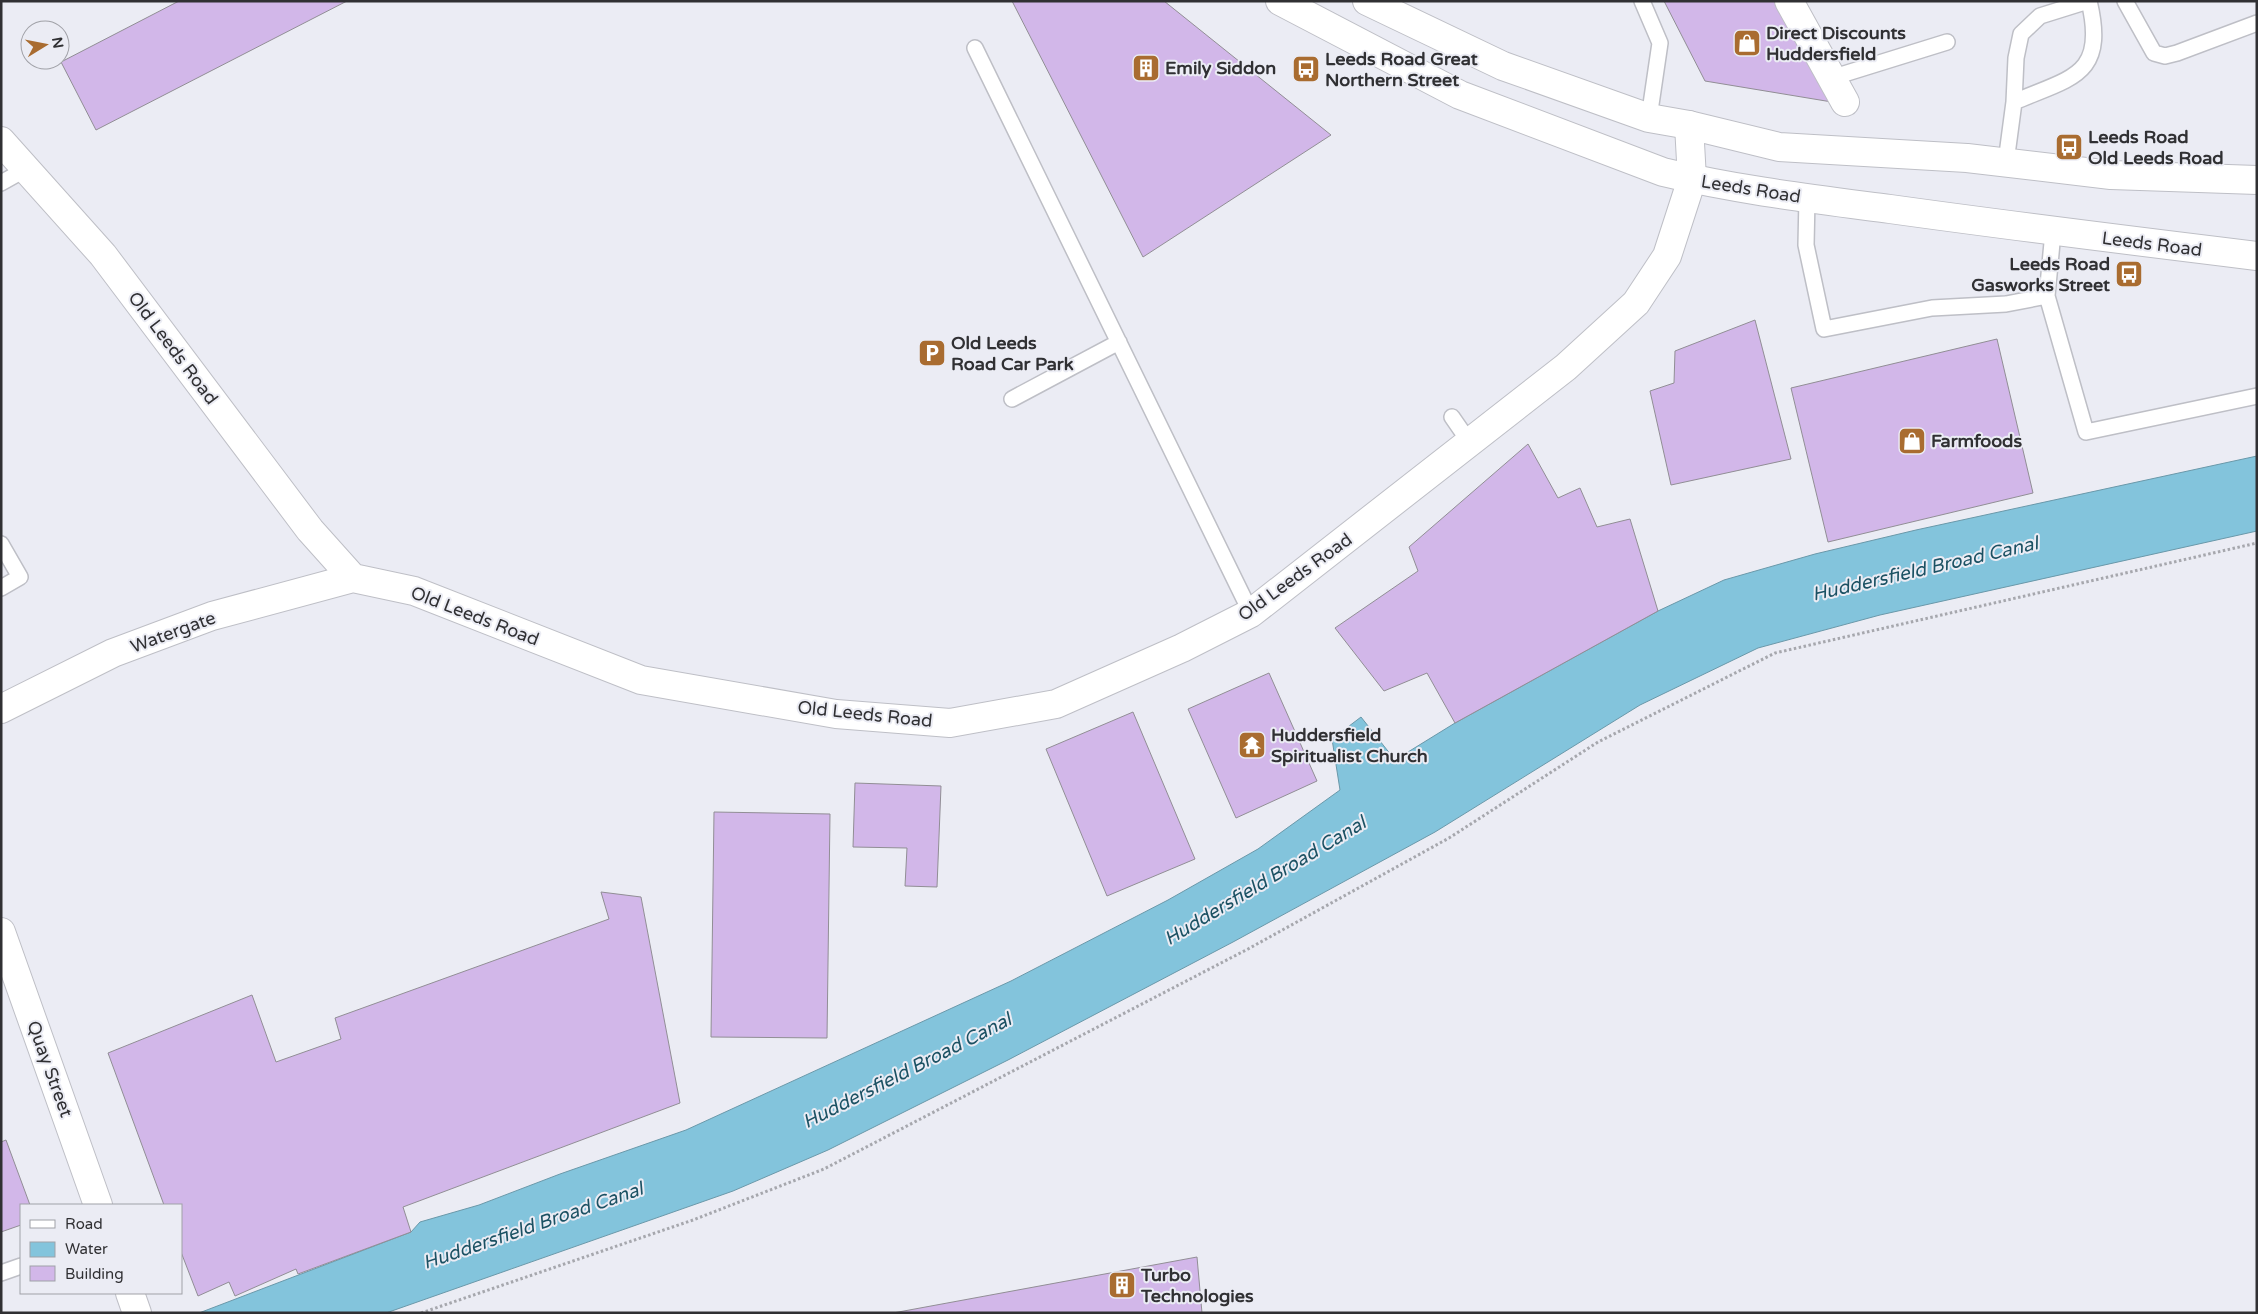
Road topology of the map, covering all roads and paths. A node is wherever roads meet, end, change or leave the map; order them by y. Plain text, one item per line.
1 (1280, 1) edge
2 (1368, 1) edge
3 (1642, 1) edge
4 (1789, 1) edge
5 (2089, 1) edge
6 (2125, 1) edge
7 (2257, 23) edge
8 (1947, 42) dead end
9 (975, 48) dead end
10 (1831, 78) junction
11 (1846, 102) dead end
12 (2014, 102) junction
13 (1649, 118) junction
14 (1689, 125) junction
15 (1, 141) edge
16 (2006, 162) junction
17 (26, 170) junction
18 (1692, 179) junction
19 (2257, 180) edge
20 (1, 183) edge
21 (1807, 198) junction
22 (2053, 232) junction
23 (2257, 256) edge
24 (2047, 296) junction
25 (1119, 342) junction
26 (2257, 396) edge
27 (1012, 399) dead end
28 (1452, 417) dead end
29 (1470, 443) junction
30 (2257, 543) edge
31 (1, 544) edge
32 (353, 578) junction
33 (1, 588) edge
34 (1251, 612) junction
35 (1, 710) edge
36 (1, 932) edge
37 (98, 1204) edge
38 (20, 1266) edge
39 (1, 1273) edge
40 (421, 1313) edge

1 - 18 street, Leeds Road
2 - 13 street
3 - 13 lane
4 - 10 street
5 - 12 lane
5 - 12 lane
6 - 7 lane
8 - 10 lane
9 - 25 lane
10 - 11 street
12 - 16 lane
13 - 14 street
14 - 16 street
14 - 18 street, Old Leeds Road
15 - 17 street, Old Leeds Road
16 - 19 street
17 - 20 lane
17 - 32 street, Old Leeds Road
18 - 21 street, Leeds Road
18 - 29 street, Old Leeds Road
21 - 22 street, Leeds Road
21 - 24 lane
22 - 23 street, Leeds Road
22 - 24 lane
24 - 26 lane
25 - 27 lane
25 - 34 lane
28 - 29 lane
29 - 34 street, Old Leeds Road
30 - 40 path
31 - 33 lane
32 - 34 street, Old Leeds Road
32 - 35 street, Watergate
36 - 37 street, Quay Street
38 - 39 lane

